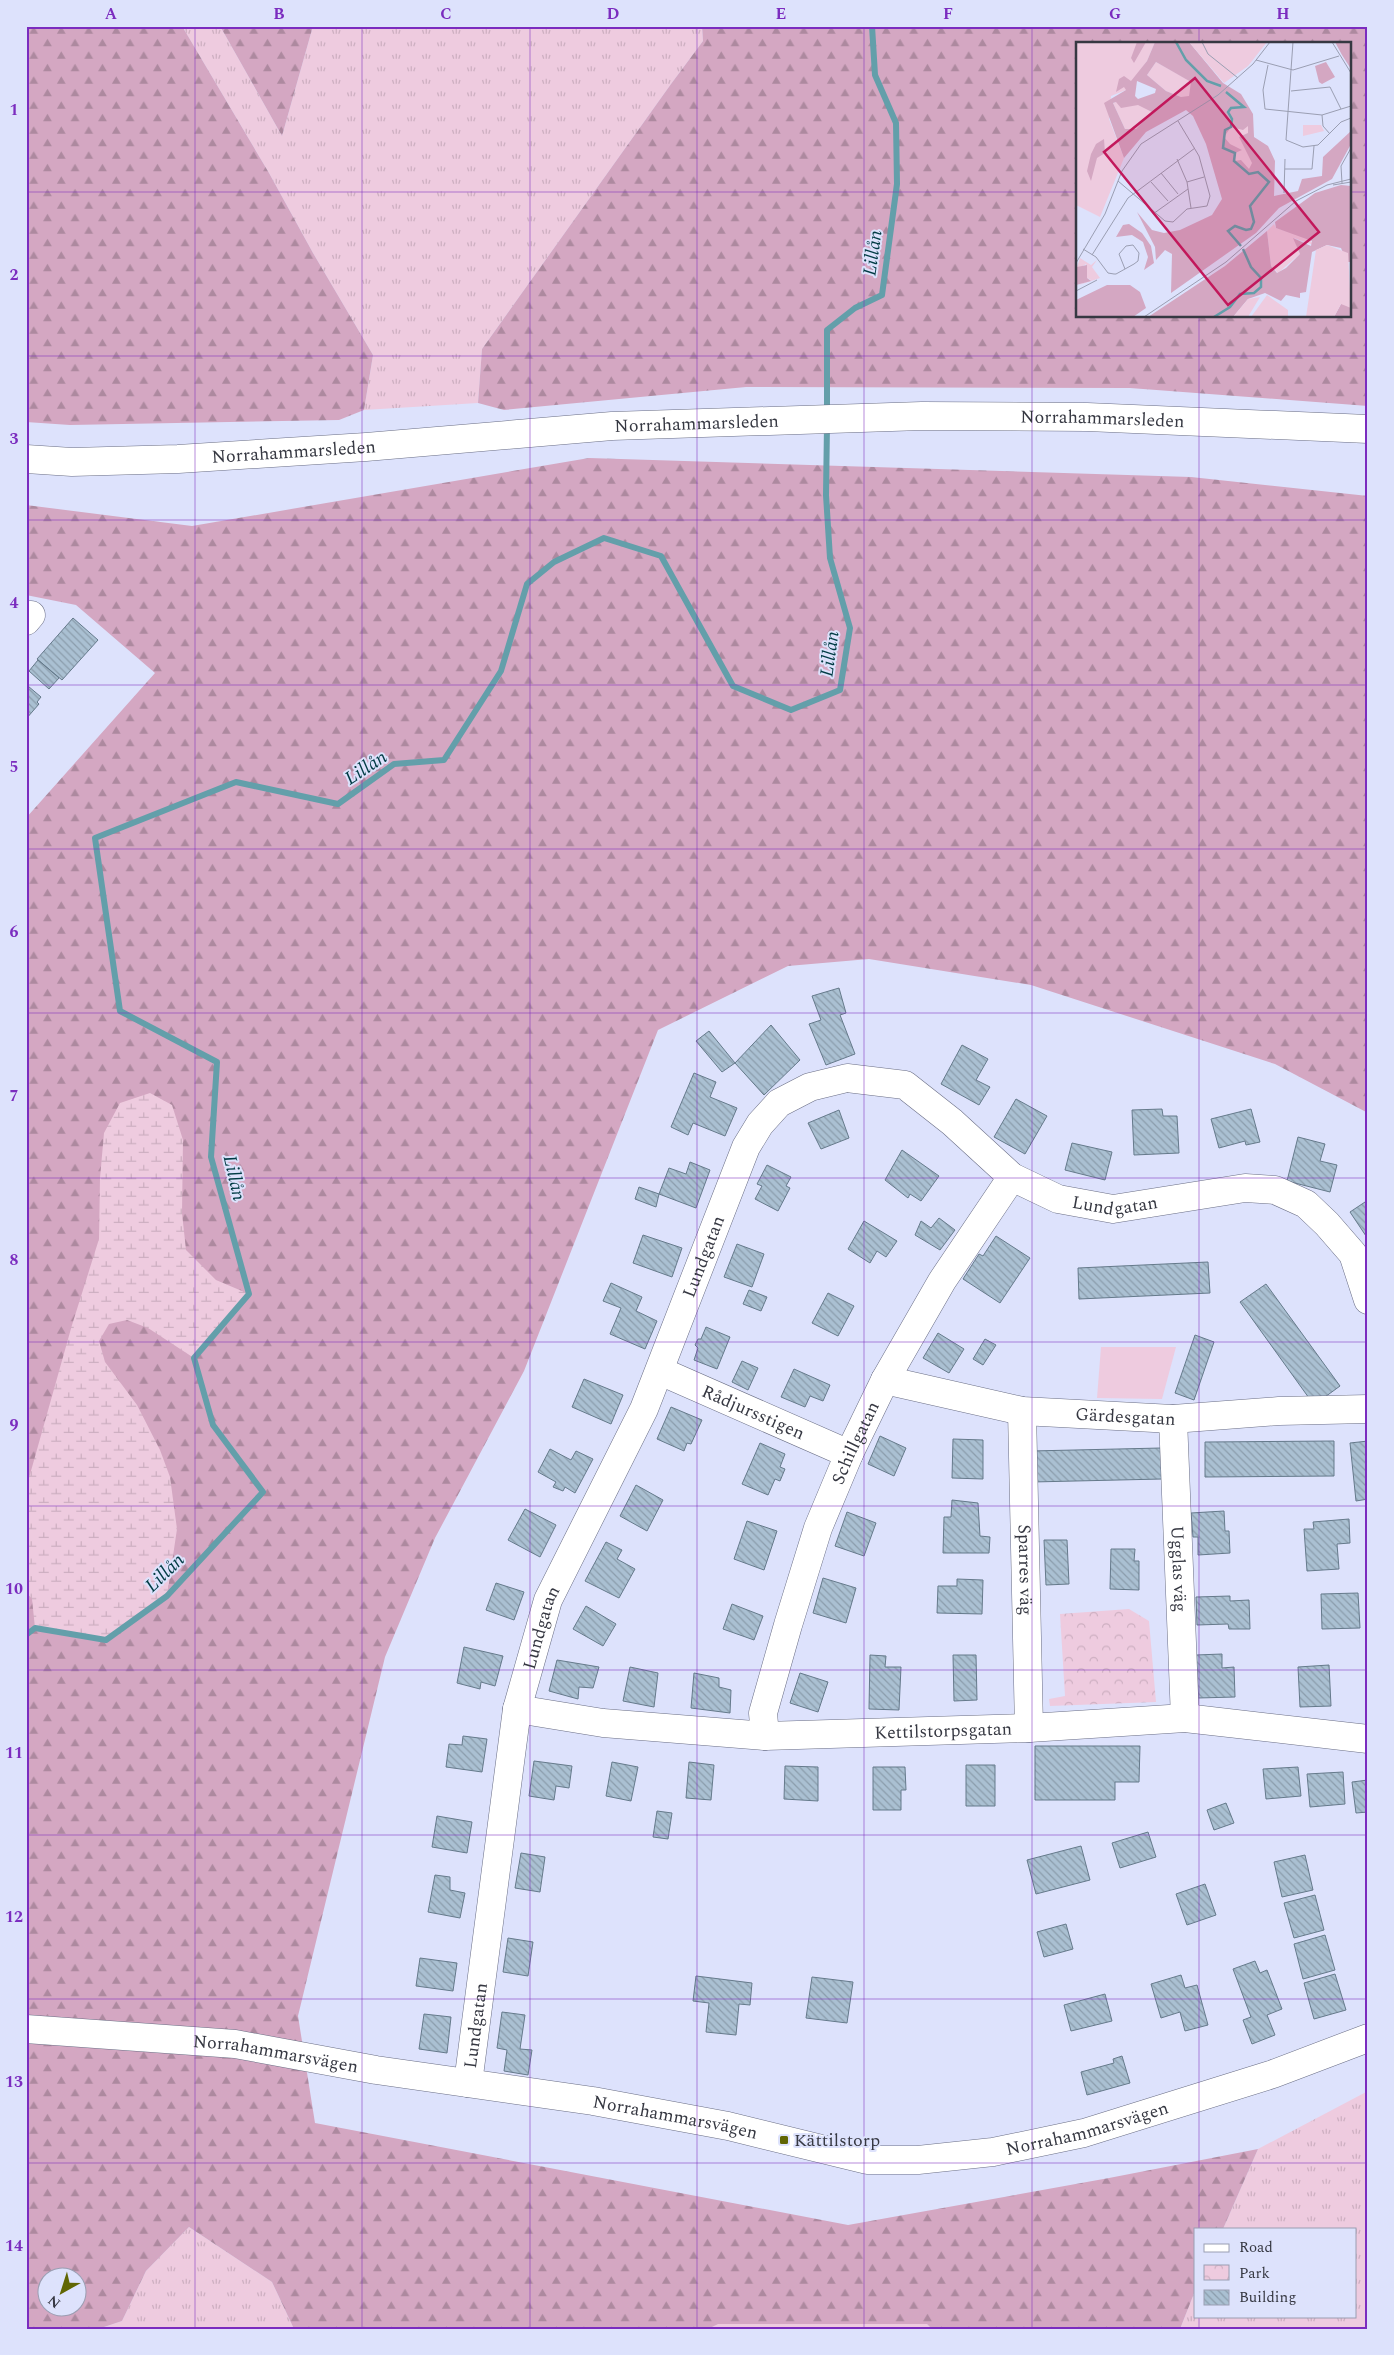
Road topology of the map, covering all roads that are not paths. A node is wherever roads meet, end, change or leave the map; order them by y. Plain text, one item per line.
1 (1368, 429) edge
2 (26, 459) edge
3 (1012, 1177) junction
4 (1368, 1300) edge
5 (660, 1371) junction
6 (885, 1380) junction
7 (1368, 1409) edge
8 (1022, 1411) junction
9 (1174, 1419) junction
10 (849, 1454) junction
11 (517, 1709) junction
12 (1185, 1718) junction
13 (1029, 1728) junction
14 (765, 1736) junction
15 (1368, 1738) edge
16 (26, 2029) edge
17 (1368, 2038) edge
18 (468, 2083) junction

1 - 2 street, Norrahammarsleden
3 - 4 street, Lundgatan
3 - 5 street, Lundgatan
3 - 6 street, Schillgatan
5 - 10 street, Rådjursstigen
5 - 11 street, Lundgatan
6 - 8 street, Gärdesgatan
6 - 10 street, Schillgatan
7 - 9 street, Gärdesgatan
8 - 9 street, Gärdesgatan
8 - 13 street, Sparres väg
9 - 12 street, Ugglas väg
10 - 14 street, Schillgatan
11 - 14 street, Kettilstorpsgatan
11 - 18 street, Lundgatan
12 - 13 street, Kettilstorpsgatan
12 - 15 street, Kettilstorpsgatan
13 - 14 street, Kettilstorpsgatan
16 - 18 street, Norrahammarsvägen
17 - 18 street, Norrahammarsvägen

